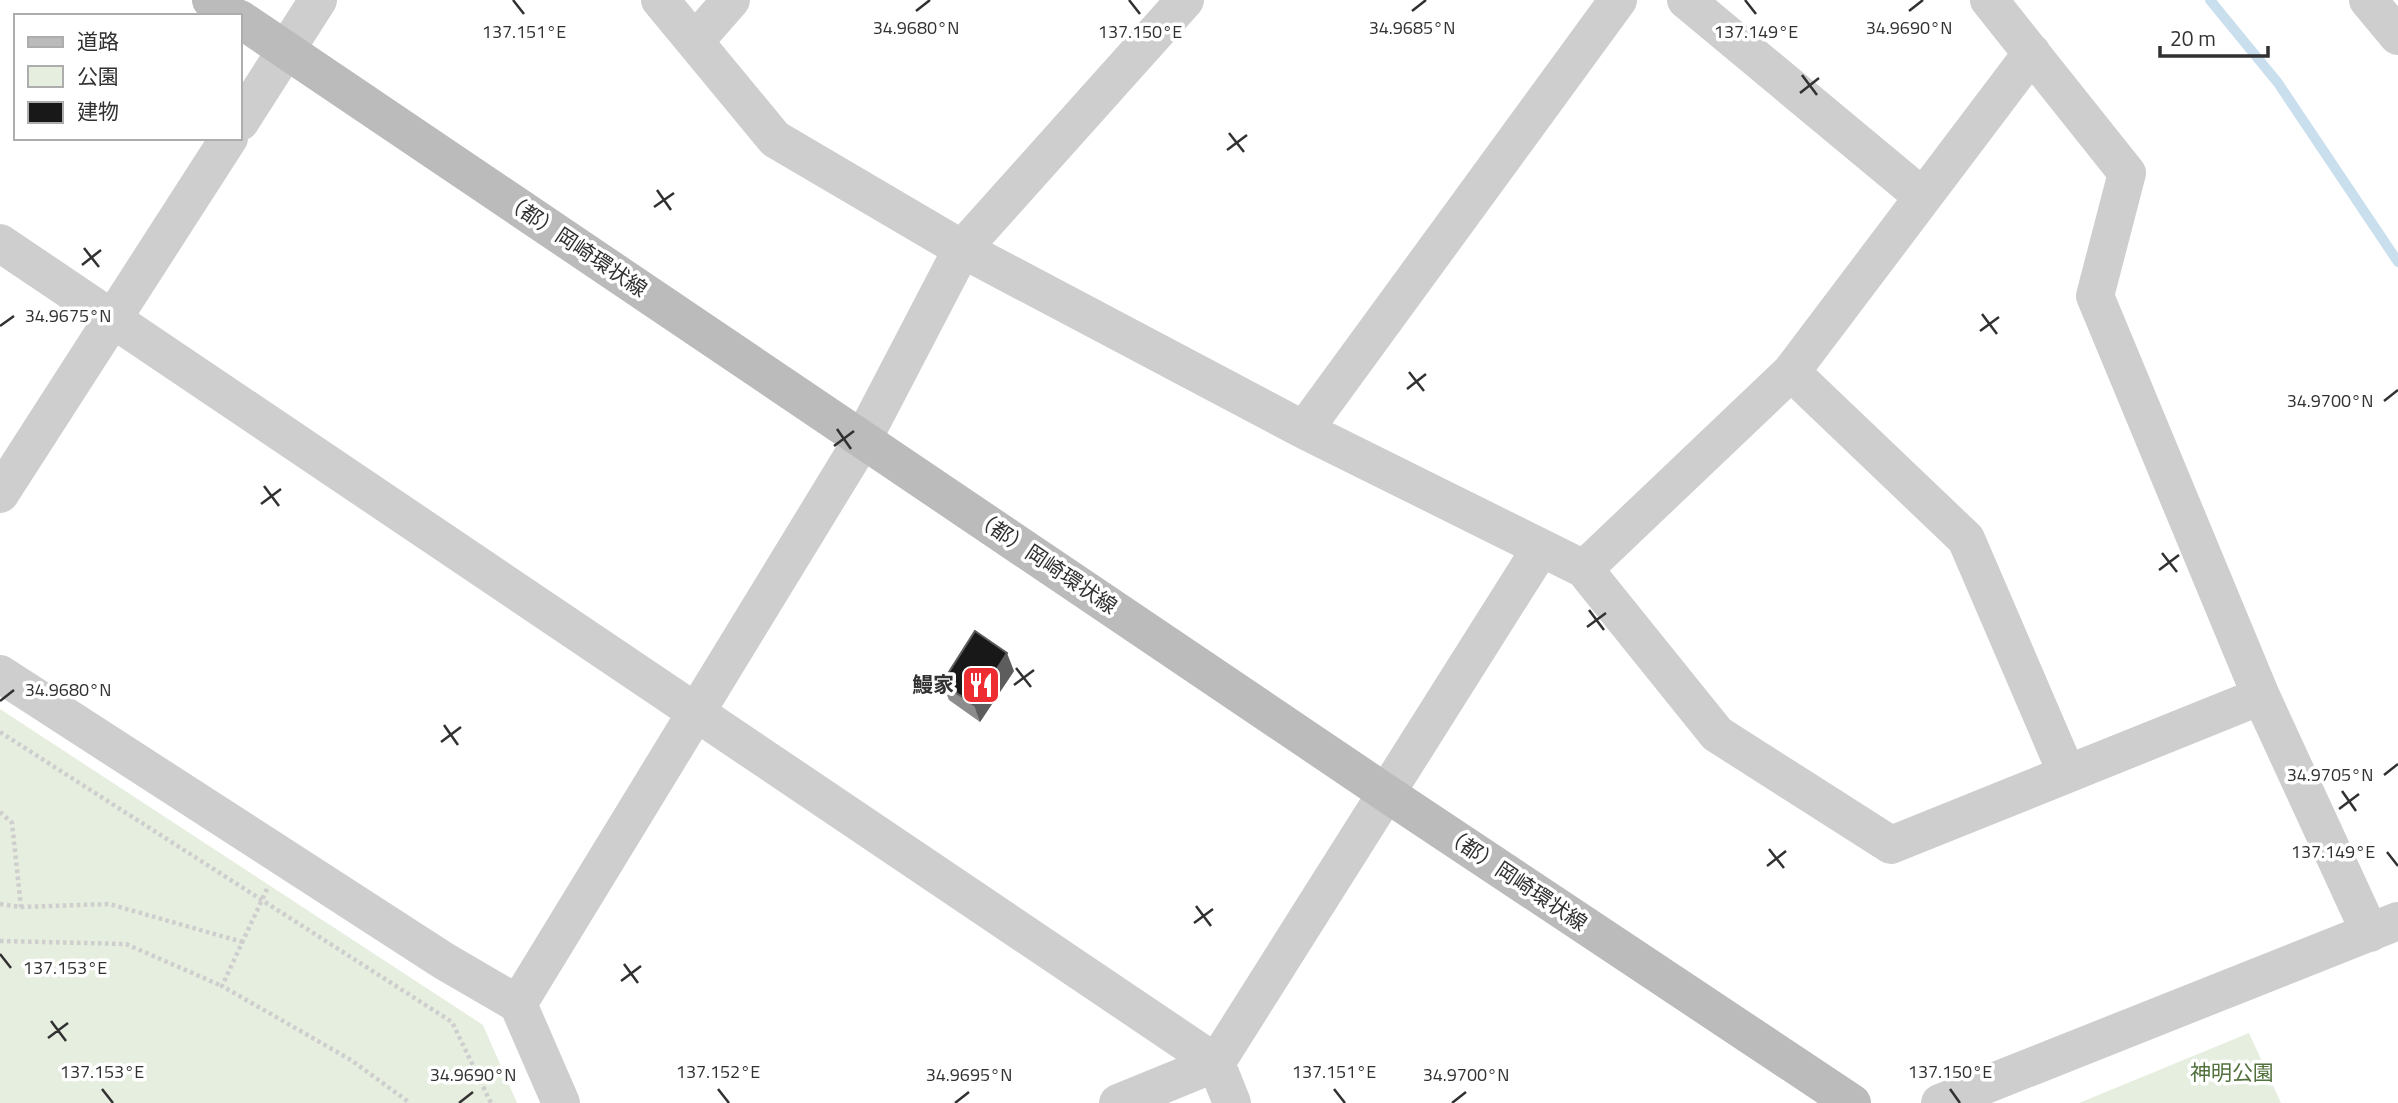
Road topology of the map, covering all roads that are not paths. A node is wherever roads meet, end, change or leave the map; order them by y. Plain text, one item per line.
1 (211, 0) edge
2 (318, 0) edge
3 (660, 0) edge
4 (731, 0) edge
5 (1185, 0) edge
6 (1618, 0) edge
7 (1686, 0) edge
8 (1989, 0) edge
9 (2368, 0) edge
10 (231, 14) edge
11 (242, 20) edge
12 (2398, 36) edge
13 (696, 40) junction
14 (286, 50) junction
15 (2032, 53) junction
16 (242, 119) edge
17 (228, 140) edge
18 (1923, 197) junction
19 (0, 243) edge
20 (962, 249) junction
21 (113, 319) junction
22 (1791, 372) junction
23 (1304, 430) junction
24 (863, 439) junction
25 (0, 494) edge
26 (1541, 548) junction
27 (1584, 569) junction
28 (0, 674) edge
29 (2261, 696) junction
30 (696, 713) junction
31 (2067, 774) junction
32 (1386, 793) junction
33 (2384, 927) edge
34 (518, 1004) junction
35 (1216, 1063) junction
36 (561, 1103) edge
37 (1118, 1103) edge
38 (1232, 1103) edge
39 (1852, 1103) edge
40 (1940, 1103) edge

1 - 10 street
2 - 14 street
3 - 13 street
4 - 13 street
5 - 20 street
6 - 23 street
7 - 18 street
8 - 15 street
9 - 12 street
11 - 14 street, （都）岡崎環状線
13 - 20 street
14 - 16 street
14 - 24 street, （都）岡崎環状線
15 - 18 street
15 - 29 street
17 - 21 street
18 - 22 street
19 - 21 street
20 - 23 street
20 - 24 street
21 - 25 street
21 - 30 street
22 - 27 street
22 - 31 street
23 - 26 street
24 - 30 street
24 - 32 street, （都）岡崎環状線
26 - 27 street
26 - 32 street
27 - 31 street
28 - 34 street
29 - 31 street
29 - 33 street
30 - 34 street
30 - 35 street
32 - 35 street
32 - 39 street, （都）岡崎環状線
33 - 40 street
34 - 36 street
35 - 37 street
35 - 38 street

